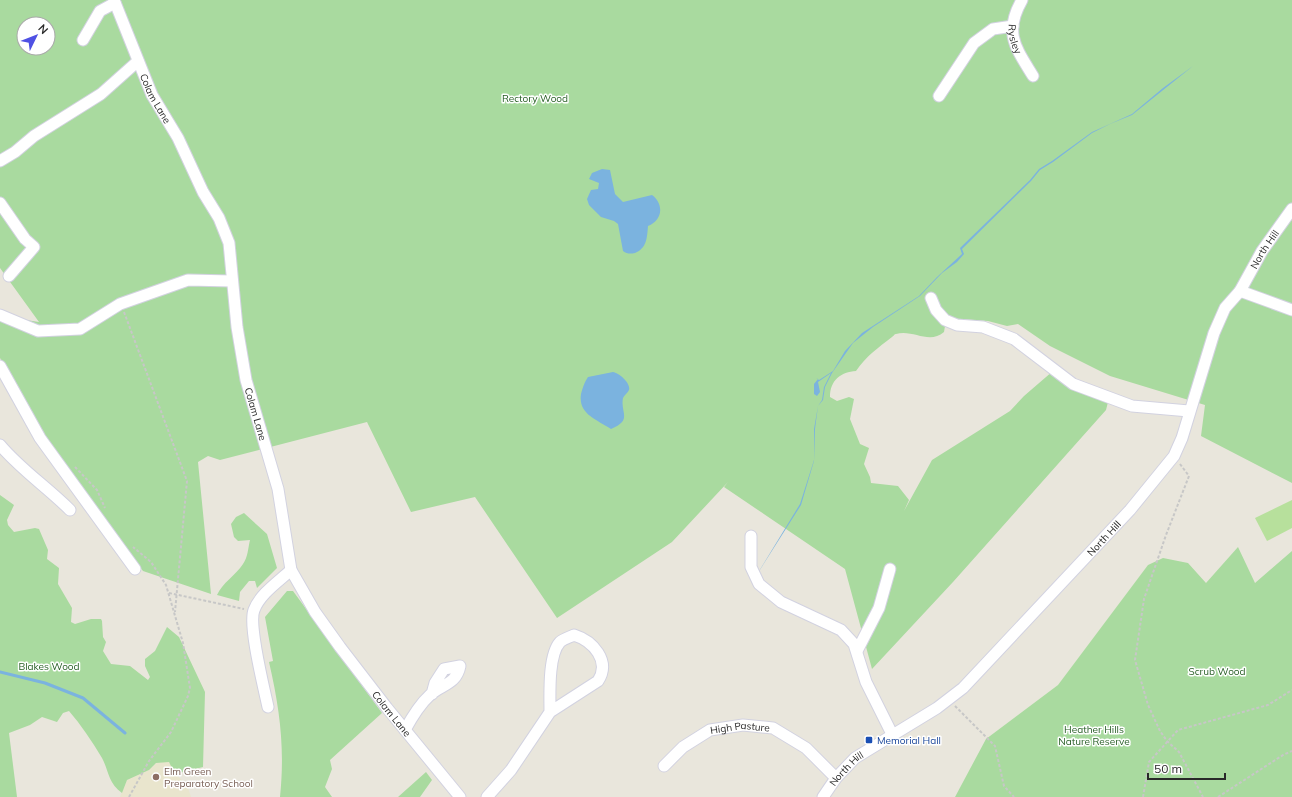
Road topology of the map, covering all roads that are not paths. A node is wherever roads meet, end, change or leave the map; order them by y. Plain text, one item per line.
1 (1022, 0) edge
2 (114, 2) edge
3 (1013, 26) junction
4 (83, 40) dead end
5 (138, 60) junction
6 (1034, 76) dead end
7 (939, 96) dead end
8 (0, 161) edge
9 (0, 204) edge
10 (1292, 209) edge
11 (9, 276) dead end
12 (232, 281) junction
13 (1240, 291) junction
14 (931, 298) dead end
15 (1292, 310) edge
16 (0, 315) edge
17 (0, 366) edge
18 (1189, 411) junction
19 (0, 445) edge
20 (70, 510) dead end
21 (751, 536) dead end
22 (135, 569) dead end
23 (890, 569) dead end
24 (291, 570) junction
25 (857, 651) junction
26 (432, 694) dead end
27 (268, 707) dead end
28 (550, 712) junction
29 (405, 730) junction
30 (892, 734) junction
31 (664, 766) dead end
32 (836, 778) junction
33 (460, 797) edge
34 (487, 797) edge
35 (823, 797) edge

1 - 3 street, Rysley
2 - 4 street
2 - 5 street, Colam Lane
3 - 6 street, Rysley
3 - 7 street
5 - 8 street
5 - 12 street, Colam Lane
9 - 11 street
10 - 13 street, North Hill
12 - 16 street
12 - 24 street, Colam Lane
13 - 15 street
13 - 18 street, North Hill
14 - 18 street
17 - 22 street
18 - 30 street, North Hill
19 - 20 street
21 - 25 street
23 - 25 street
24 - 27 street
24 - 29 street, Colam Lane
25 - 30 street
26 - 29 street
28 - 28 street
28 - 34 street
29 - 33 street, Colam Lane
30 - 32 street, North Hill
31 - 32 street, High Pasture
32 - 35 street, North Hill

